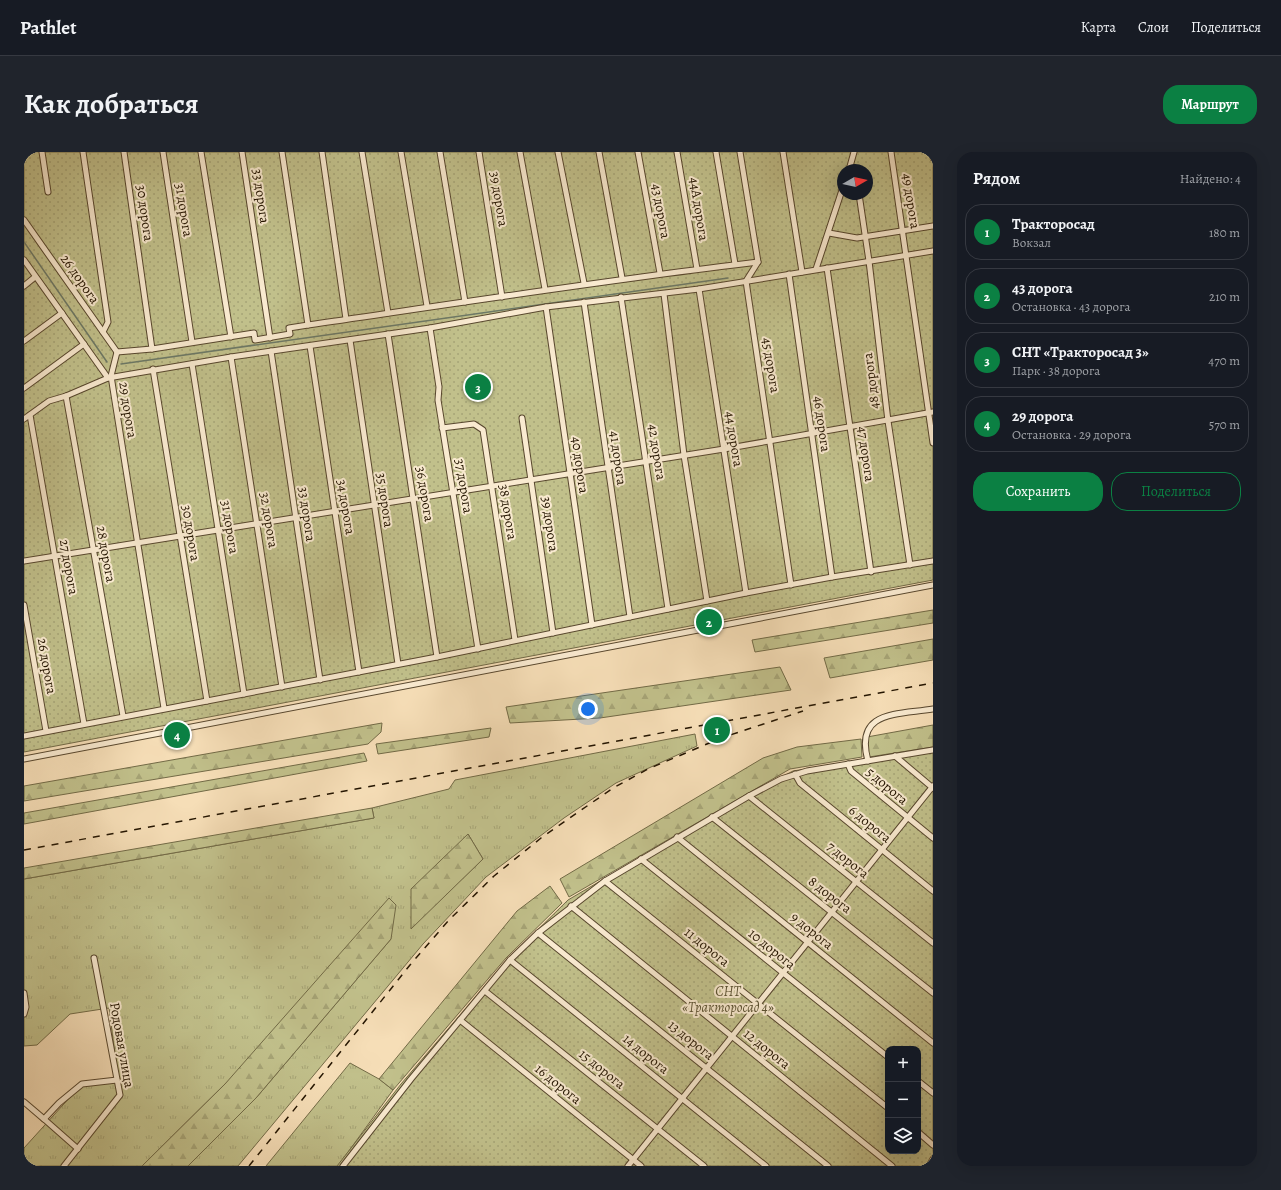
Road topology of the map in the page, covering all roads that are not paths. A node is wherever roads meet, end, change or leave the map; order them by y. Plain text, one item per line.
1 (42, 152) edge
2 (83, 152) edge
3 (124, 152) edge
4 (163, 152) edge
5 (201, 152) edge
6 (242, 152) edge
7 (282, 152) edge
8 (322, 152) edge
9 (362, 152) edge
10 (401, 152) edge
11 (440, 152) edge
12 (479, 152) edge
13 (520, 152) edge
14 (558, 152) edge
15 (599, 152) edge
16 (638, 152) edge
17 (677, 152) edge
18 (716, 152) edge
19 (740, 152) edge
20 (783, 152) edge
21 (854, 152) edge
22 (891, 152) edge
23 (932, 152) edge
24 (933, 158) edge
25 (851, 164) edge
26 (48, 192) dead end
27 (839, 200) edge
28 (860, 200) edge
29 (24, 220) edge
30 (933, 226) edge
31 (903, 230) junction
32 (829, 233) junction
33 (865, 236) junction
34 (933, 251) edge
35 (907, 255) junction
36 (24, 260) edge
37 (869, 261) junction
38 (758, 262) junction
39 (735, 264) junction
40 (827, 268) junction
41 (697, 269) junction
42 (816, 269) junction
43 (802, 272) junction
44 (660, 273) junction
45 (789, 274) junction
46 (35, 277) junction
47 (622, 278) junction
48 (746, 280) junction
49 (584, 283) junction
50 (24, 286) edge
51 (545, 289) junction
52 (699, 289) junction
53 (664, 294) junction
54 (502, 297) junction
55 (622, 297) junction
56 (465, 302) junction
57 (584, 302) junction
58 (427, 306) junction
59 (546, 307) junction
60 (388, 313) junction
61 (62, 314) junction
62 (346, 319) junction
63 (308, 325) junction
64 (430, 328) junction
65 (102, 332) junction
66 (388, 334) junction
67 (231, 337) junction
68 (270, 338) junction
69 (350, 340) junction
70 (24, 341) edge
71 (192, 342) junction
72 (84, 344) junction
73 (310, 346) junction
74 (152, 349) junction
75 (271, 351) junction
76 (117, 352) junction
77 (231, 357) junction
78 (192, 364) junction
79 (153, 369) junction
80 (110, 377) junction
81 (24, 388) edge
82 (66, 396) junction
83 (931, 413) edge
84 (30, 415) junction
85 (522, 418) dead end
86 (24, 419) edge
87 (888, 421) junction
88 (442, 428) junction
89 (850, 428) junction
90 (811, 434) junction
91 (771, 441) junction
92 (933, 444) edge
93 (724, 449) junction
94 (684, 455) junction
95 (646, 461) junction
96 (607, 468) junction
97 (569, 474) junction
98 (531, 480) junction
99 (492, 486) junction
100 (453, 493) junction
101 (414, 499) junction
102 (374, 506) junction
103 (335, 512) junction
104 (296, 518) junction
105 (257, 524) junction
106 (218, 529) junction
107 (180, 535) junction
108 (137, 542) junction
109 (94, 549) junction
110 (55, 556) junction
111 (24, 561) edge
112 (933, 561) edge
113 (910, 565) junction
114 (871, 572) junction
115 (832, 577) junction
116 (791, 584) junction
117 (933, 585) edge
118 (746, 593) junction
119 (707, 601) junction
120 (24, 605) edge
121 (668, 609) junction
122 (630, 617) junction
123 (592, 626) junction
124 (553, 633) junction
125 (515, 640) junction
126 (478, 649) junction
127 (437, 658) junction
128 (398, 664) junction
129 (359, 672) junction
130 (320, 680) junction
131 (282, 687) junction
132 (244, 694) junction
133 (207, 701) junction
134 (164, 708) junction
135 (933, 709) edge
136 (123, 716) junction
137 (84, 724) junction
138 (46, 731) junction
139 (24, 736) edge
140 (933, 750) edge
141 (895, 756) junction
142 (24, 759) edge
143 (868, 761) junction
144 (848, 764) junction
145 (795, 774) junction
146 (933, 787) edge
147 (749, 796) junction
148 (712, 817) junction
149 (908, 818) junction
150 (677, 837) junction
151 (933, 838) edge
152 (882, 849) junction
153 (641, 859) junction
154 (605, 881) junction
155 (856, 882) junction
156 (933, 891) edge
157 (571, 906) junction
158 (832, 912) junction
159 (538, 933) junction
160 (807, 942) junction
161 (933, 943) edge
162 (94, 958) dead end
163 (510, 960) junction
164 (783, 973) junction
165 (485, 990) junction
166 (24, 992) edge
167 (933, 993) edge
168 (758, 1004) junction
169 (24, 1014) edge
170 (460, 1020) junction
171 (732, 1036) junction
172 (933, 1043) edge
173 (885, 1055) edge
174 (706, 1068) junction
175 (117, 1080) junction
176 (919, 1082) edge
177 (933, 1094) edge
178 (682, 1099) junction
179 (24, 1102) edge
180 (885, 1106) edge
181 (44, 1119) junction
182 (658, 1129) junction
183 (921, 1134) edge
184 (933, 1144) edge
185 (78, 1149) junction
186 (633, 1159) junction
187 (933, 1159) edge
188 (64, 1166) edge
189 (343, 1166) edge
190 (628, 1166) edge
191 (642, 1166) edge
192 (704, 1166) edge
193 (766, 1166) edge
194 (828, 1166) edge
195 (892, 1166) edge
196 (929, 1166) edge

1 - 26 street
2 - 65 street
3 - 74 street, 30 дорога
4 - 71 street, 31 дорога
5 - 67 street
6 - 68 street, 33 дорога
7 - 63 street
8 - 62 street
9 - 60 street
10 - 58 street
11 - 56 street
12 - 54 street, 39 дорога
13 - 51 street
14 - 49 street
15 - 47 street
16 - 44 street, 43 дорога
17 - 41 street, 44А дорога
18 - 39 street
19 - 38 street
20 - 43 street
21 - 25 street
22 - 31 street, 49 дорога
23 - 24 street
27 - 32 street
28 - 33 street, 48 дорога
29 - 65 street, 26 дорога
30 - 31 street
31 - 33 street
31 - 35 street, 49 дорога
32 - 33 street
32 - 42 street
33 - 37 street, 48 дорога
34 - 35 street
35 - 37 street
35 - 83 street, 49 дорога
36 - 46 street
37 - 40 street
37 - 87 street, 48 дорога
38 - 39 street
38 - 48 street
39 - 41 street
40 - 42 street
40 - 89 street, 47 дорога
41 - 44 street
42 - 43 street
43 - 45 street
44 - 47 street
45 - 48 street
45 - 90 street, 46 дорога
46 - 50 street
46 - 61 street
47 - 49 street
48 - 52 street
48 - 91 street, 45 дорога
49 - 51 street
51 - 54 street
52 - 53 street
52 - 93 street, 44 дорога
53 - 55 street
53 - 94 street
54 - 56 street
55 - 57 street
55 - 95 street, 42 дорога
56 - 58 street
57 - 59 street
57 - 96 street, 41 дорога
58 - 60 street
59 - 64 street
59 - 97 street, 40 дорога
60 - 62 street
61 - 70 street
61 - 72 street
62 - 63 street
63 - 68 street
64 - 66 street
64 - 88 street, 37 дорога
65 - 76 street, 26 дорога
66 - 69 street
66 - 101 street, 36 дорога
67 - 68 street
67 - 71 street
69 - 73 street
69 - 102 street, 35 дорога
71 - 74 street
72 - 80 street
72 - 81 street
73 - 75 street
73 - 103 street, 34 дорога
74 - 76 street
75 - 77 street
75 - 104 street, 33 дорога
76 - 80 street, 29 дорога
77 - 78 street
77 - 105 street, 32 дорога
78 - 79 street
78 - 106 street, 31 дорога
79 - 80 street
79 - 107 street, 30 дорога
80 - 82 street
80 - 108 street, 29 дорога
82 - 84 street
82 - 109 street, 28 дорога
83 - 87 street
83 - 92 street, 49 дорога
84 - 86 street
84 - 110 street, 27 дорога
85 - 98 street, 39 дорога
87 - 89 street
87 - 113 street, 48 дорога
88 - 99 street, 38 дорога
88 - 100 street, 37 дорога
89 - 90 street
89 - 114 street, 47 дорога
90 - 91 street
90 - 115 street, 46 дорога
91 - 93 street
91 - 116 street, 45 дорога
93 - 94 street
93 - 118 street, 44 дорога
94 - 95 street
94 - 119 street
95 - 96 street
95 - 121 street, 42 дорога
96 - 97 street
96 - 122 street, 41 дорога
97 - 98 street
97 - 123 street, 40 дорога
98 - 99 street
98 - 124 street, 39 дорога
99 - 100 street
99 - 125 street, 38 дорога
100 - 101 street
100 - 126 street, 37 дорога
101 - 102 street
101 - 127 street, 36 дорога
102 - 103 street
102 - 128 street, 35 дорога
103 - 104 street
103 - 129 street, 34 дорога
104 - 105 street
104 - 130 street, 33 дорога
105 - 106 street
105 - 131 street, 32 дорога
106 - 107 street
106 - 132 street, 31 дорога
107 - 108 street
107 - 133 street, 30 дорога
108 - 109 street
108 - 134 street, 29 дорога
109 - 110 street
109 - 136 street, 28 дорога
110 - 111 street
110 - 137 street, 27 дорога
112 - 113 street
113 - 114 street
114 - 115 street
115 - 116 street
116 - 118 street
117 - 142 street
118 - 119 street
119 - 121 street
120 - 138 street, 26 дорога
121 - 122 street
122 - 123 street
123 - 124 street
124 - 125 street
125 - 126 street
126 - 127 street
127 - 128 street
128 - 129 street
129 - 130 street
130 - 131 street
131 - 132 street
132 - 133 street
133 - 134 street
134 - 136 street
135 - 143 street
136 - 137 street
137 - 138 street
138 - 139 street
140 - 141 street
141 - 143 street
141 - 146 street
143 - 144 street
144 - 145 street
144 - 149 street, 5 дорога
145 - 147 street
145 - 152 street, 6 дорога
146 - 149 street
147 - 148 street
147 - 155 street, 7 дорога
148 - 150 street
148 - 158 street, 8 дорога
149 - 151 street, 5 дорога
149 - 152 street
150 - 153 street
150 - 160 street, 9 дорога
152 - 155 street
152 - 156 street, 6 дорога
153 - 154 street
153 - 164 street, 10 дорога
154 - 157 street
154 - 168 street, 11 дорога
155 - 158 street
155 - 161 street, 7 дорога
157 - 159 street
157 - 171 street, 12 дорога
158 - 160 street
158 - 167 street, 8 дорога
159 - 163 street
159 - 174 street, 13 дорога
160 - 164 street
160 - 172 street, 9 дорога
162 - 175 street, Родовая улица
163 - 165 street
163 - 178 street, 14 дорога
164 - 168 street
164 - 173 street, 10 дорога
165 - 170 street
165 - 182 street, 15 дорога
166 - 169 street
168 - 171 street
168 - 180 street, 11 дорога
170 - 186 street, 16 дорога
170 - 189 street
171 - 174 street
171 - 195 street, 12 дорога
174 - 178 street
174 - 194 street, 13 дорога
175 - 181 street
175 - 185 street, Родовая улица
176 - 177 street
178 - 182 street
178 - 193 street, 14 дорога
179 - 181 street
181 - 185 street
182 - 186 street
182 - 192 street, 15 дорога
183 - 184 street
185 - 188 street, Родовая улица
186 - 190 street
186 - 191 street, 16 дорога
187 - 196 street

